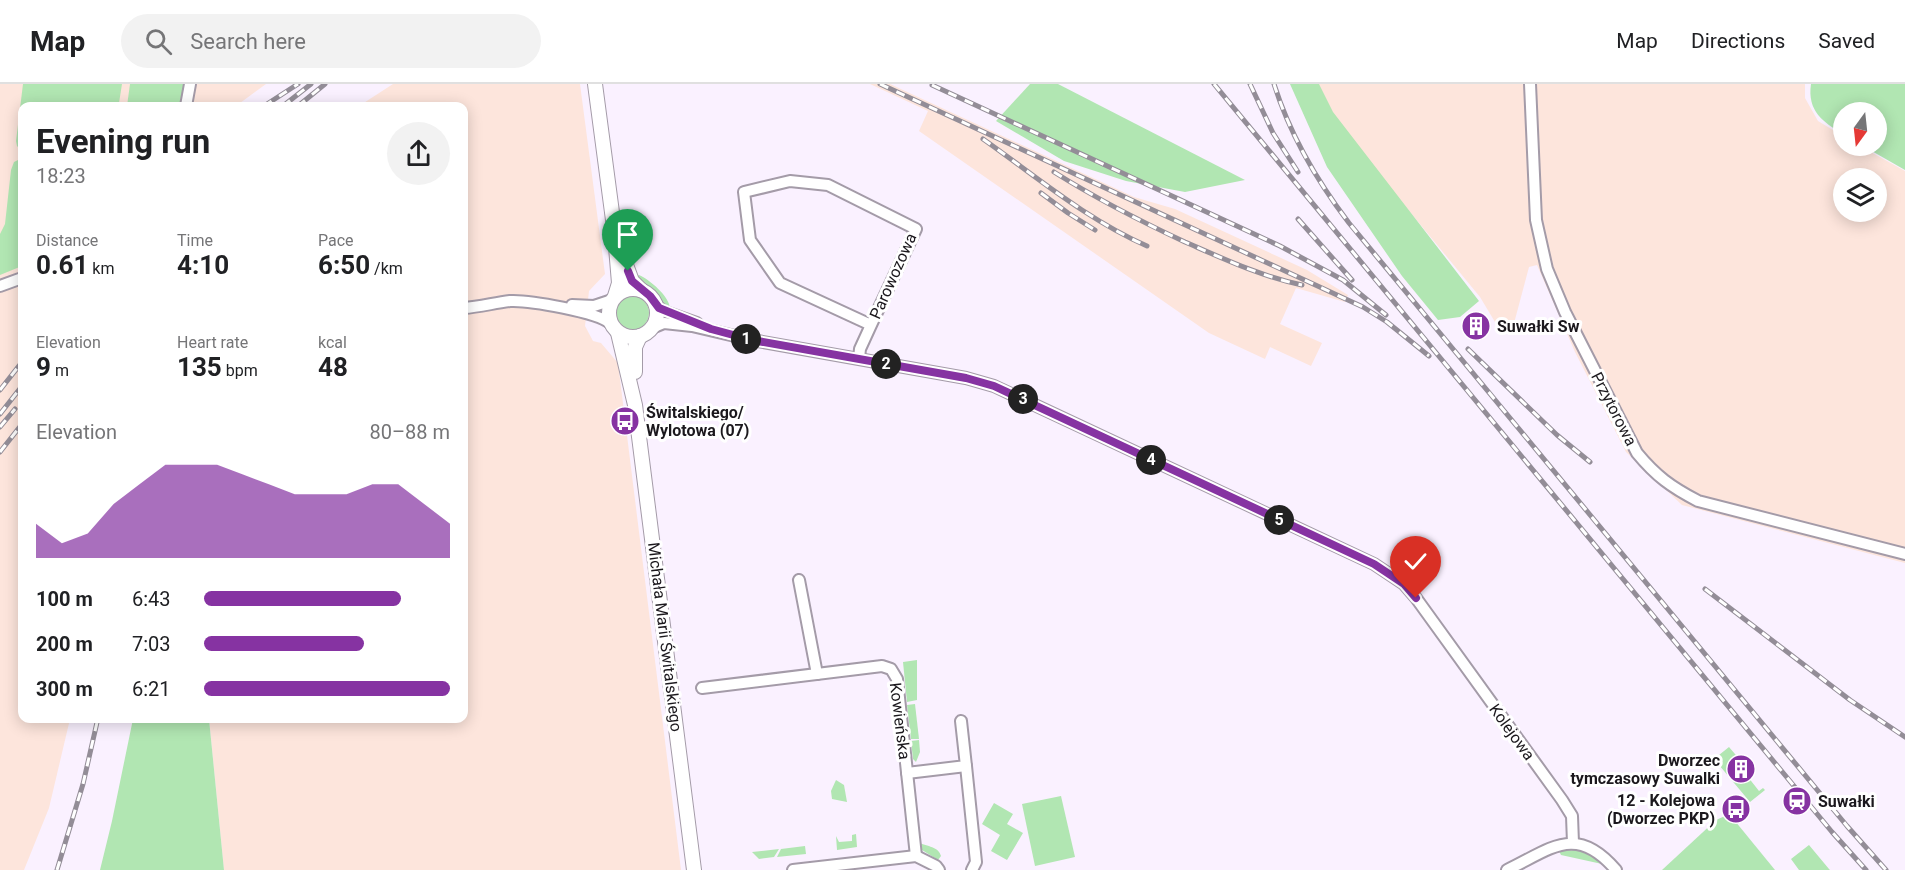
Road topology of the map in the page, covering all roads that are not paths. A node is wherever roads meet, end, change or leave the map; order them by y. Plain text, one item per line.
1 (190, 84) edge
2 (595, 84) edge
3 (1530, 84) edge
4 (187, 102) edge
5 (615, 235) junction
6 (18, 279) edge
7 (0, 286) edge
8 (641, 290) junction
9 (613, 298) junction
10 (655, 304) junction
11 (548, 305) junction
12 (468, 308) edge
13 (871, 325) junction
14 (614, 328) junction
15 (711, 329) junction
16 (646, 332) junction
17 (859, 358) junction
18 (635, 405) junction
19 (1905, 554) edge
20 (799, 580) dead end
21 (817, 674) junction
22 (702, 687) dead end
23 (961, 722) dead end
24 (966, 766) junction
25 (907, 772) junction
26 (1573, 843) junction
27 (916, 856) junction
28 (808, 869) edge
29 (694, 870) edge
30 (794, 870) edge
31 (939, 870) edge
32 (972, 870) edge
33 (1507, 870) edge
34 (1616, 870) edge

1 - 4 street
2 - 5 main road
3 - 19 street, Przytorowa
5 - 8 main road
5 - 9 main road
6 - 7 street
8 - 9 main road
8 - 10 main road
9 - 11 street
9 - 14 main road
10 - 15 street
10 - 16 main road
11 - 12 street
11 - 14 street
13 - 13 street, Parowozowa
13 - 17 street, Parowozowa
14 - 16 main road
14 - 18 main road, Michała Marii Świtalskiego
15 - 16 street
15 - 17 street
16 - 18 main road, Michała Marii Świtalskiego
17 - 26 street, Kolejowa
18 - 29 main road, Michała Marii Świtalskiego
20 - 21 street
21 - 22 street, Kowieńska
21 - 25 street, Kowieńska
23 - 24 street
24 - 25 street
24 - 32 street
25 - 27 street, Kowieńska
26 - 33 street
26 - 34 street
27 - 28 street
27 - 31 street
28 - 30 street

